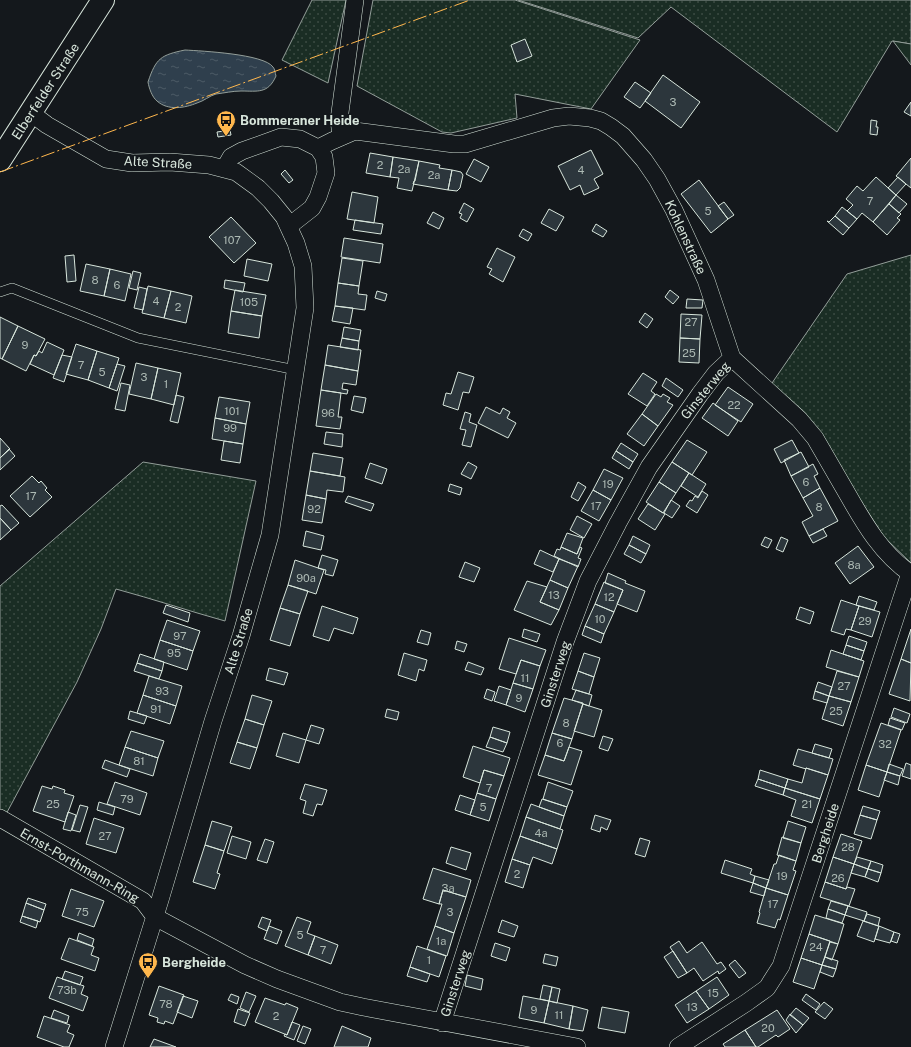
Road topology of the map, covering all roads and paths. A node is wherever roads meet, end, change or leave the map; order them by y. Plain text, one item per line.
1 (103, 0) edge
2 (355, 0) edge
3 (31, 113) junction
4 (341, 136) junction
5 (318, 148) junction
6 (0, 160) edge
7 (224, 169) junction
8 (289, 226) junction
9 (0, 292) edge
10 (732, 358) junction
11 (296, 370) junction
12 (910, 574) edge
13 (0, 818) edge
14 (155, 917) junction
15 (442, 1023) junction
16 (114, 1047) edge
17 (577, 1047) edge
18 (678, 1047) edge

1 - 3 main road, Elberfelder Straße
2 - 4 street
3 - 6 main road, Elberfelder Straße
3 - 7 street, Alte Straße
4 - 5 street
4 - 10 street, Kohlenstraße
5 - 7 street
5 - 8 street
7 - 8 street, Alte Straße
8 - 11 street, Alte Straße
9 - 11 lane
10 - 12 street
10 - 15 street, Ginsterweg
11 - 14 street, Alte Straße
12 - 18 street, Bergheide
13 - 14 street, Ernst-Porthmann-Ring
14 - 15 street
14 - 16 street, Alte Straße
15 - 17 street

